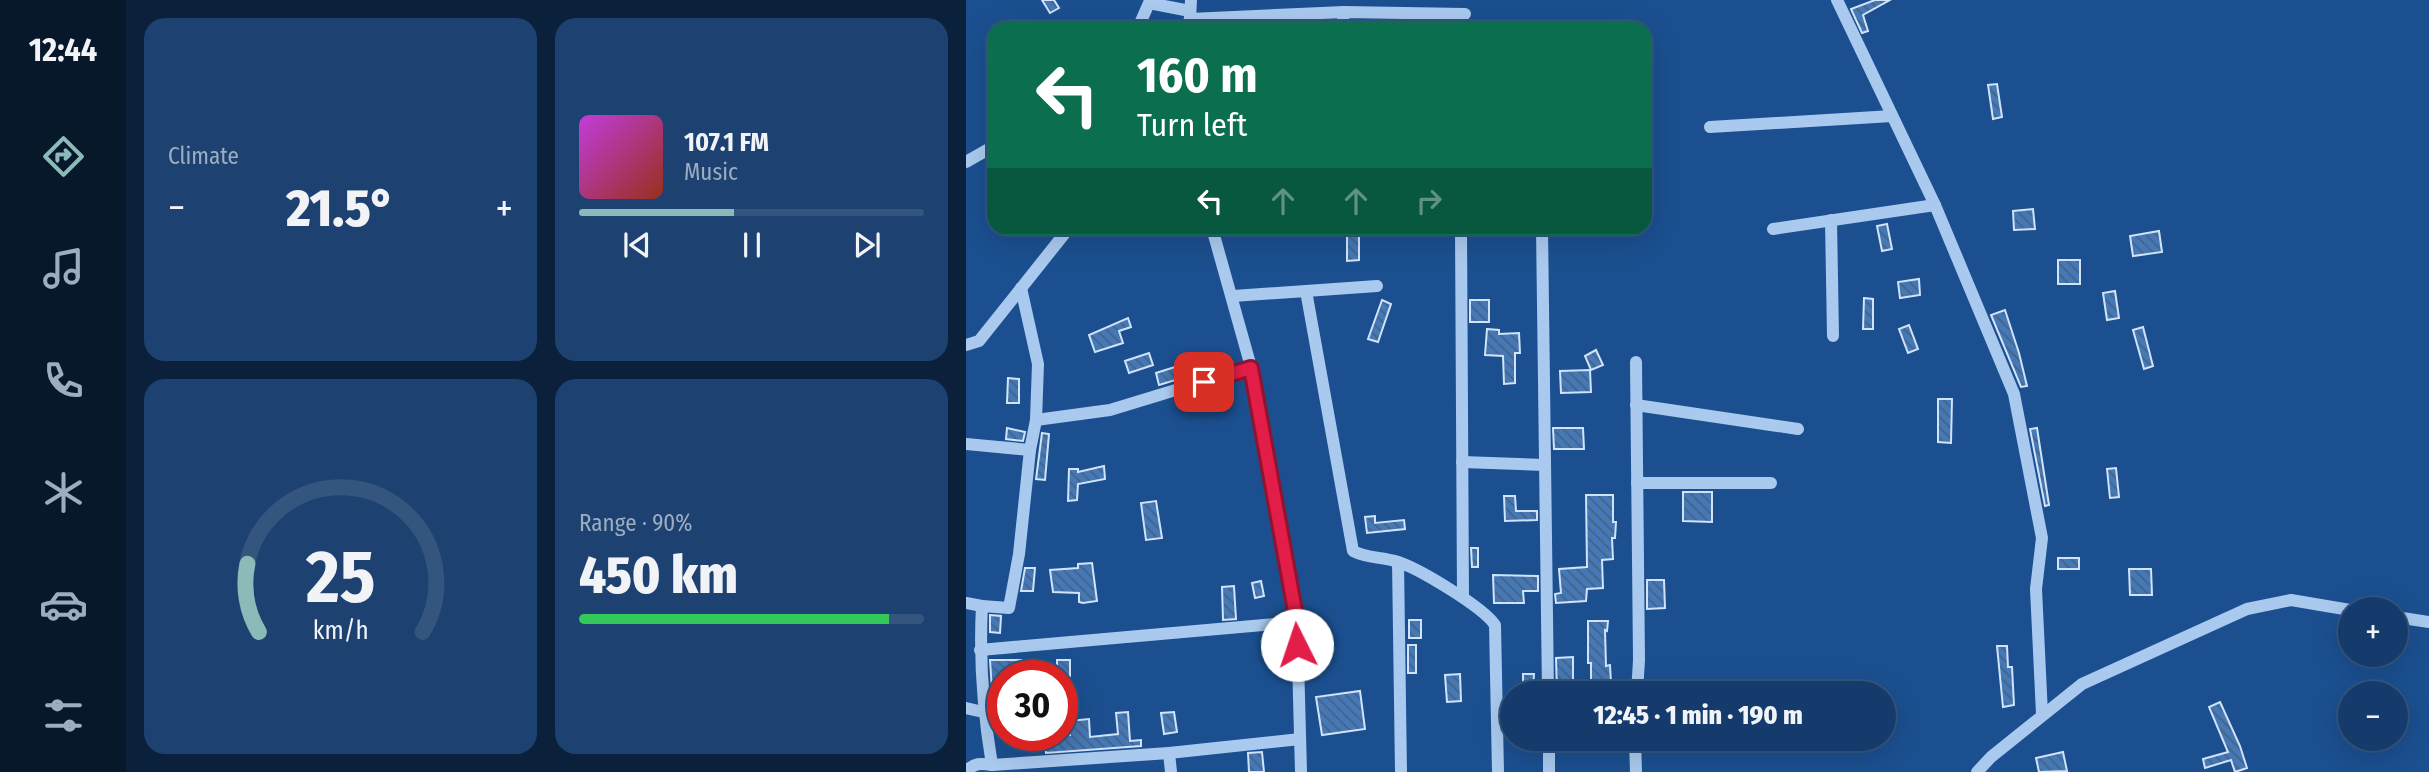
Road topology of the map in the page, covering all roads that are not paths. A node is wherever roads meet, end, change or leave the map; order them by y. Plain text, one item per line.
1 (1837, 0) edge
2 (1344, 12) junction
3 (1189, 14) edge
4 (1465, 14) dead end
5 (1141, 21) edge
6 (1343, 21) edge
7 (1892, 116) junction
8 (1710, 127) dead end
9 (987, 150) edge
10 (966, 162) edge
11 (1935, 205) junction
12 (1831, 220) junction
13 (1773, 229) dead end
14 (1063, 235) edge
15 (1214, 235) edge
16 (1461, 235) edge
17 (1542, 235) edge
18 (1377, 286) dead end
19 (1021, 288) junction
20 (1306, 291) junction
21 (1233, 296) junction
22 (1833, 336) dead end
23 (966, 345) edge
24 (1636, 362) dead end
25 (1251, 368) junction
26 (1636, 405) junction
27 (1036, 420) junction
28 (1798, 429) dead end
29 (966, 443) edge
30 (1030, 450) junction
31 (1462, 461) junction
32 (1545, 465) junction
33 (1637, 483) junction
34 (1771, 483) dead end
35 (1398, 562) junction
36 (1463, 597) junction
37 (966, 603) edge
38 (982, 606) junction
39 (2338, 608) edge
40 (2408, 619) edge
41 (1297, 622) junction
42 (2429, 622) edge
43 (979, 650) junction
44 (1548, 681) edge
45 (1638, 681) edge
46 (966, 708) edge
47 (983, 712) junction
48 (2042, 714) junction
49 (1300, 739) junction
50 (1549, 751) edge
51 (1635, 751) edge
52 (1169, 753) junction
53 (992, 765) junction
54 (966, 771) edge
55 (1171, 772) edge
56 (1301, 772) edge
57 (1401, 772) edge
58 (1498, 772) edge
59 (1549, 772) edge
60 (1636, 772) edge
61 (1977, 772) edge

1 - 7 street
2 - 3 street
2 - 4 street
2 - 6 street
3 - 5 street
7 - 8 street
7 - 11 street
9 - 10 street
11 - 12 street
11 - 48 street
12 - 13 street
12 - 22 street
14 - 19 street
15 - 21 street
16 - 31 street
17 - 32 street
18 - 20 street
19 - 23 street
19 - 27 street
20 - 21 street
20 - 35 street
21 - 25 street
24 - 26 street
25 - 27 street
25 - 41 street
26 - 28 street
26 - 33 street
27 - 30 street
29 - 30 street
30 - 38 street
31 - 32 street
31 - 36 street
32 - 44 street
33 - 34 street
33 - 45 street
35 - 36 street
35 - 57 street
36 - 58 street
37 - 38 street
38 - 43 street
39 - 48 street
40 - 42 street
41 - 43 street
41 - 49 street
43 - 47 street
46 - 47 street
47 - 53 street
48 - 61 street
49 - 52 street
49 - 56 street
50 - 59 street
51 - 60 street
52 - 53 street
52 - 55 street
53 - 54 street

